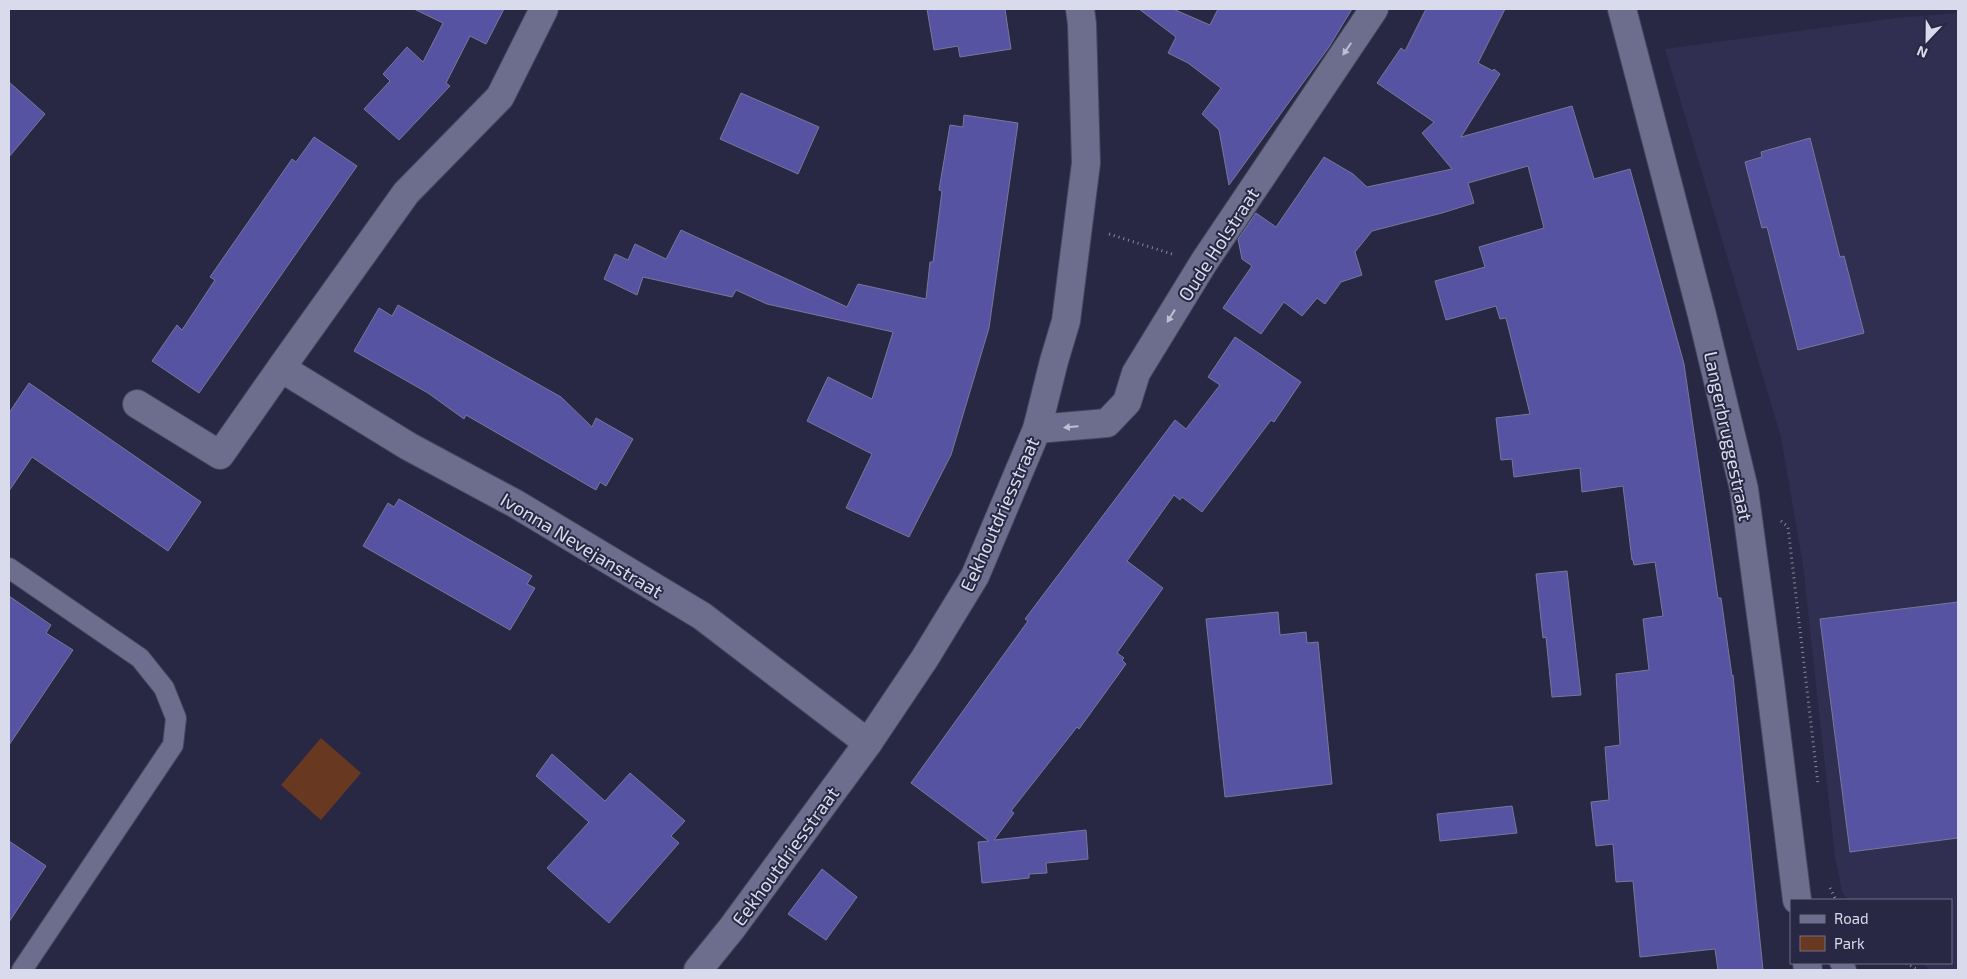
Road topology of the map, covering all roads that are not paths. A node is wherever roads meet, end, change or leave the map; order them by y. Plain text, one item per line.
1 (544, 9) edge
2 (1080, 9) edge
3 (1374, 9) edge
4 (1622, 9) edge
5 (280, 368) junction
6 (137, 404) dead end
7 (1037, 430) junction
8 (9, 568) edge
9 (868, 743) junction
10 (1797, 899) edge
11 (22, 970) edge
12 (698, 970) edge

1 - 5 street
2 - 7 street, Eekhoutdriesstraat
3 -> 7 street, Oude Holstraat
4 - 10 street, Langerbruggestraat
5 - 6 street
5 - 9 street, Ivonna Nevejanstraat
7 - 9 street, Eekhoutdriesstraat
8 - 11 lane
9 - 12 street, Eekhoutdriesstraat

